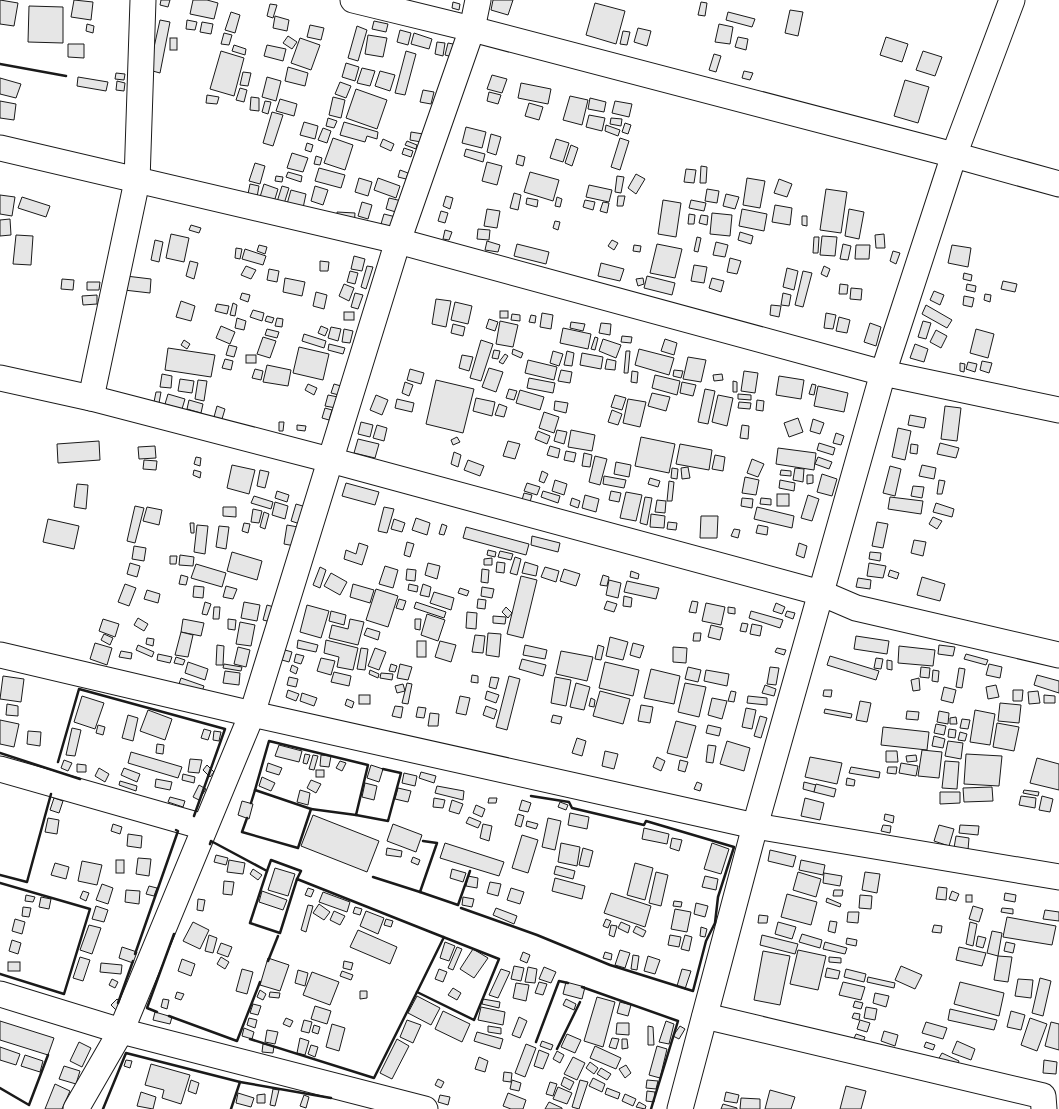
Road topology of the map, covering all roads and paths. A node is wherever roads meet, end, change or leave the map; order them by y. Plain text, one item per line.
1 (143, 0) edge
2 (353, 0) edge
3 (478, 0) edge
4 (1012, 0) edge
5 (472, 29) junction
6 (0, 148) edge
7 (954, 155) junction
8 (137, 181) junction
9 (1059, 184) edge
10 (398, 242) junction
11 (883, 373) junction
12 (0, 378) edge
13 (91, 398) junction
14 (1059, 410) edge
15 (330, 460) junction
16 (821, 593) junction
17 (0, 655) edge
18 (1059, 655) edge
19 (252, 714) junction
20 (0, 769) edge
21 (755, 826) junction
22 (204, 828) junction
23 (1059, 877) edge
24 (0, 994) edge
25 (705, 1016) junction
26 (121, 1031) junction
27 (76, 1109) edge
28 (424, 1109) edge
29 (680, 1109) edge
30 (1044, 1109) edge

1 - 8 street
2 - 5 street
3 - 5 street
4 - 7 street
5 - 7 street
5 - 10 street
6 - 8 street
7 - 9 street
7 - 11 street
8 - 10 street
8 - 13 street
10 - 11 street
10 - 15 street
11 - 14 street
11 - 16 street
12 - 13 street
13 - 15 street
15 - 16 street
15 - 19 street
16 - 18 street
16 - 21 street
17 - 19 street
19 - 21 street
19 - 22 street
20 - 22 street
21 - 23 street
21 - 25 street
22 - 26 street
24 - 26 street
25 - 29 street
25 - 30 street
26 - 27 street
26 - 28 street

